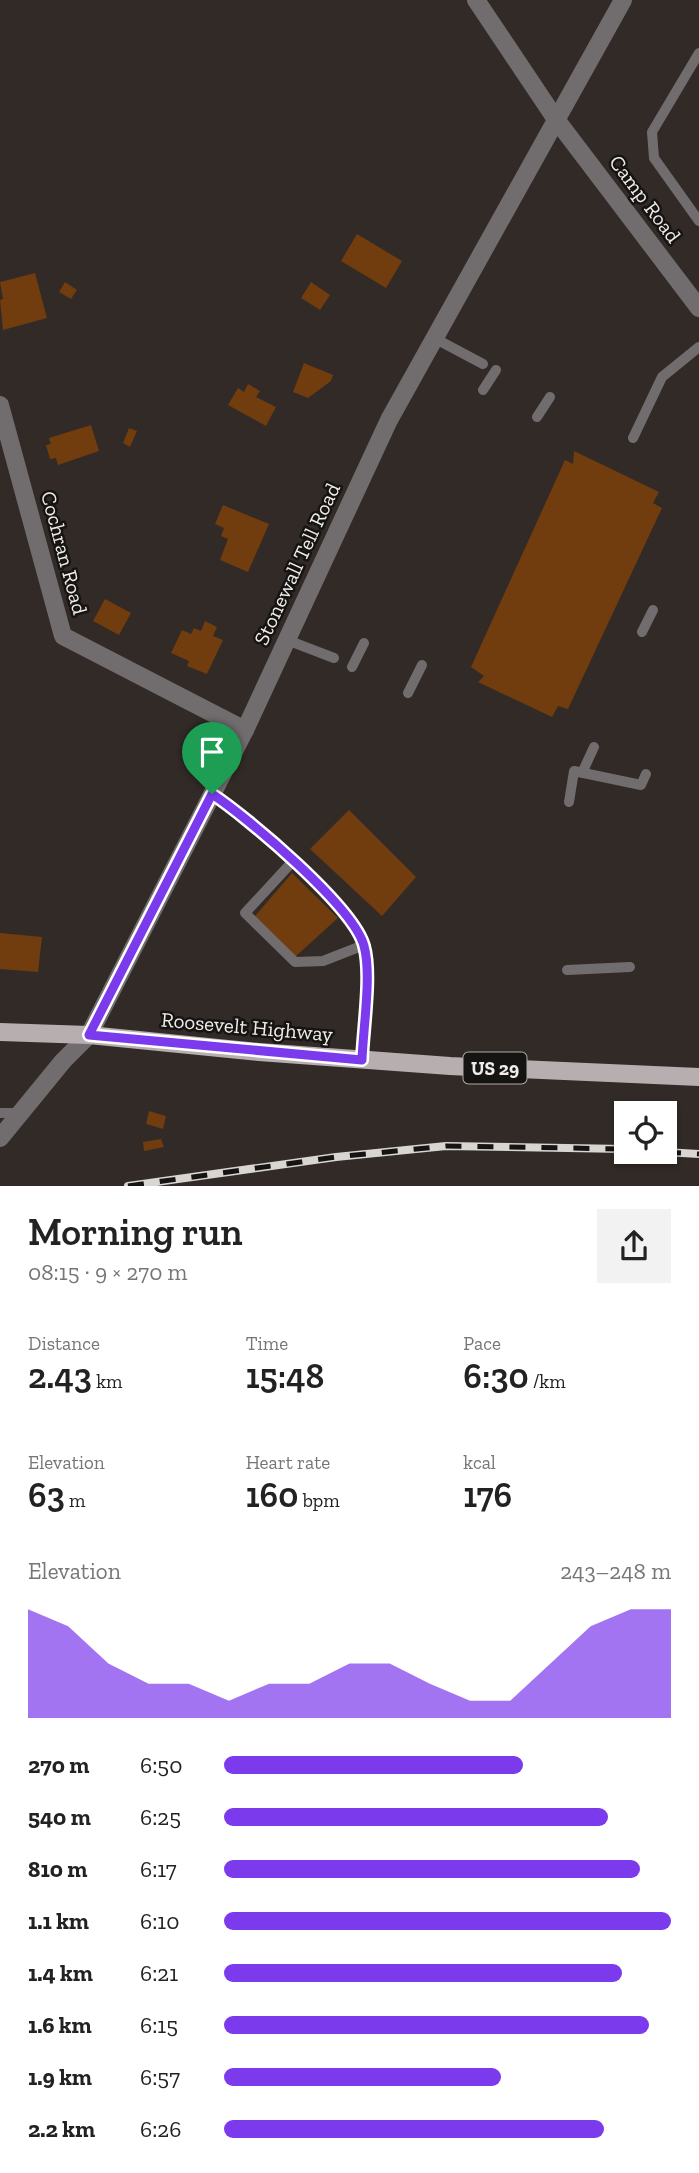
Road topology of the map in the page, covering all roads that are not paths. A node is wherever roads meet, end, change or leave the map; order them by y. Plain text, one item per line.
1 (476, 0) edge
2 (623, 0) edge
3 (699, 53) edge
4 (555, 118) junction
5 (699, 221) edge
6 (699, 308) edge
7 (434, 338) junction
8 (699, 347) edge
9 (483, 364) dead end
10 (496, 370) dead end
11 (483, 390) dead end
12 (550, 397) dead end
13 (0, 405) edge
14 (537, 418) dead end
15 (633, 438) dead end
16 (653, 610) dead end
17 (642, 632) dead end
18 (287, 640) junction
19 (365, 643) dead end
20 (334, 658) dead end
21 (422, 666) dead end
22 (352, 667) dead end
23 (408, 693) dead end
24 (246, 730) junction
25 (594, 747) dead end
26 (582, 773) junction
27 (646, 774) dead end
28 (212, 794) junction
29 (569, 802) dead end
30 (294, 860) junction
31 (364, 945) junction
32 (630, 967) dead end
33 (567, 970) dead end
34 (0, 1032) edge
35 (89, 1035) junction
36 (362, 1060) junction
37 (699, 1077) edge
38 (0, 1113) edge
39 (20, 1113) junction
40 (0, 1138) edge

1 - 4 street, Camp Road
2 - 4 street, Stonewall Tell Road
3 - 5 lane
4 - 6 street, Camp Road
4 - 7 street, Stonewall Tell Road
7 - 9 lane
7 - 18 street, Stonewall Tell Road
8 - 15 lane
10 - 11 lane
12 - 14 lane
13 - 24 street, Cochran Road
16 - 17 lane
18 - 20 lane
18 - 24 street, Stonewall Tell Road
19 - 22 lane
21 - 23 lane
24 - 28 street, Stonewall Tell Road
25 - 26 lane
26 - 27 lane
26 - 29 lane
28 - 30 lane
28 - 35 street, Stonewall Tell Road
30 - 31 lane
30 - 31 lane
31 - 36 lane
32 - 33 lane
34 - 35 main road, Roosevelt Highway / US 29
35 - 36 main road, Roosevelt Highway / US 29
35 - 39 street, Stonewall Tell Road
36 - 37 main road, Roosevelt Highway / US 29
38 - 39 lane
39 - 40 street, Stonewall Tell Road

